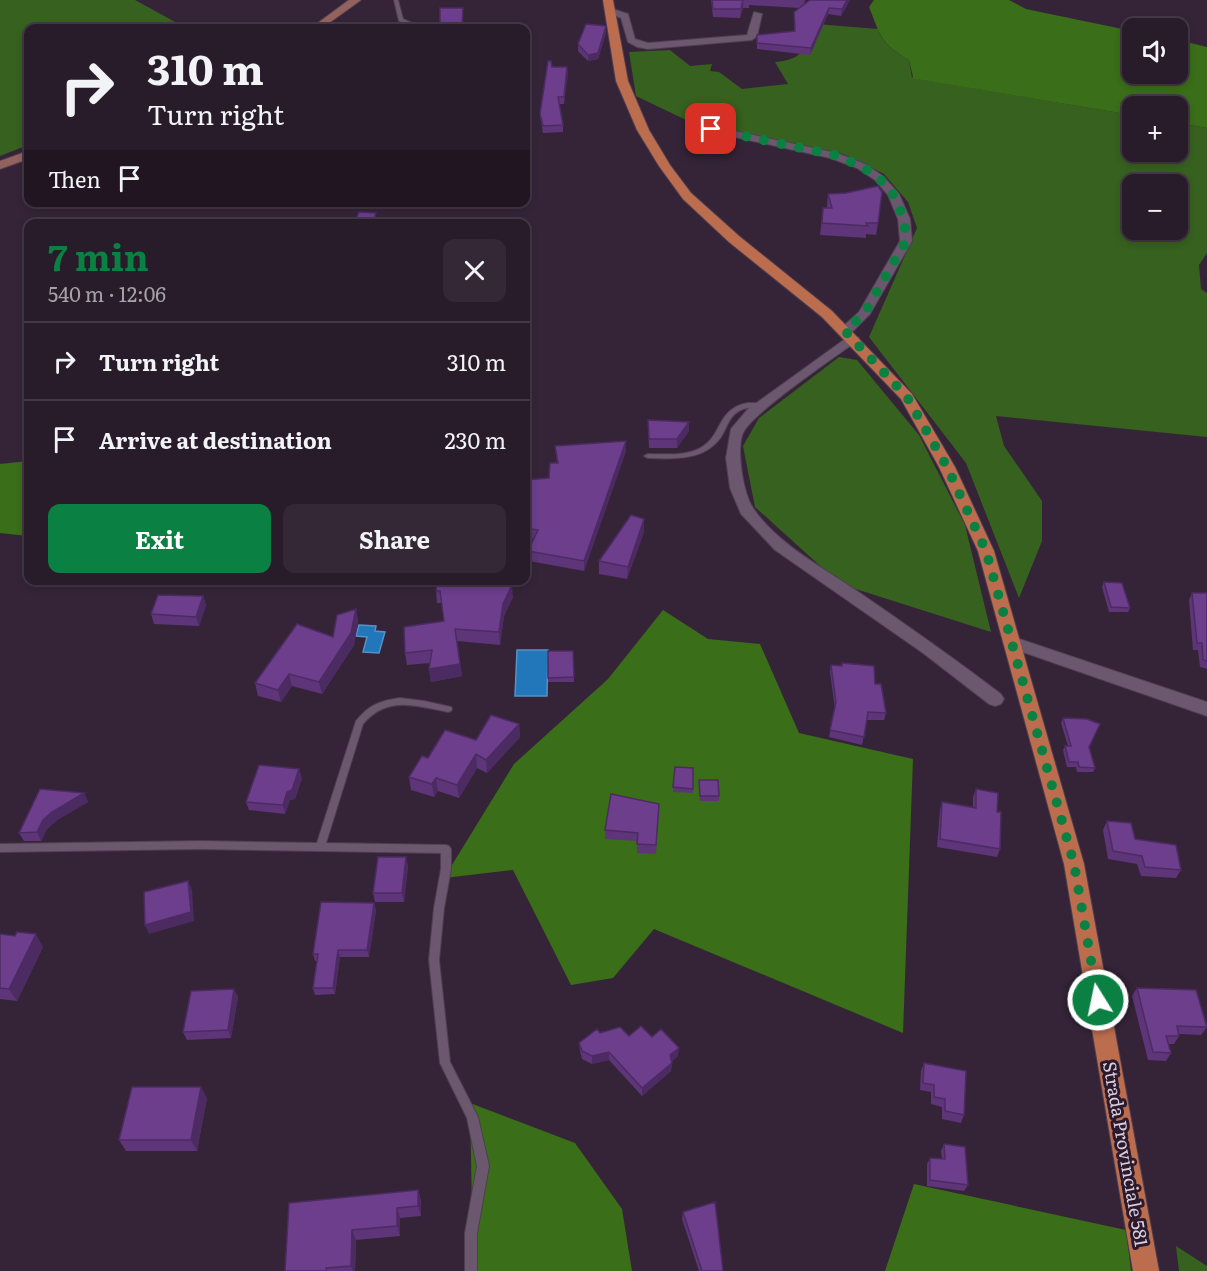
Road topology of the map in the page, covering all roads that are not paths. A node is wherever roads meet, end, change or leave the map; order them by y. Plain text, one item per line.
1 (357, 0) edge
2 (396, 0) edge
3 (609, 5) edge
4 (757, 14) dead end
5 (322, 24) edge
6 (410, 24) edge
7 (711, 129) dead end
8 (24, 156) edge
9 (0, 165) edge
10 (848, 334) junction
11 (762, 405) junction
12 (648, 456) dead end
13 (1011, 642) junction
14 (995, 699) dead end
15 (448, 709) dead end
16 (1207, 709) edge
17 (321, 847) junction
18 (0, 848) edge
19 (471, 1271) edge
20 (1146, 1271) edge

1 - 5 street
2 - 6 lane
3 - 4 street
3 - 10 main road, Strada Provinciale 581
7 - 10 street
8 - 9 street
10 - 11 street
10 - 13 main road, Strada Provinciale 581
11 - 12 lane
11 - 14 street
13 - 16 street
13 - 20 main road, Strada Provinciale 581
15 - 17 lane
17 - 18 lane
17 - 19 lane

